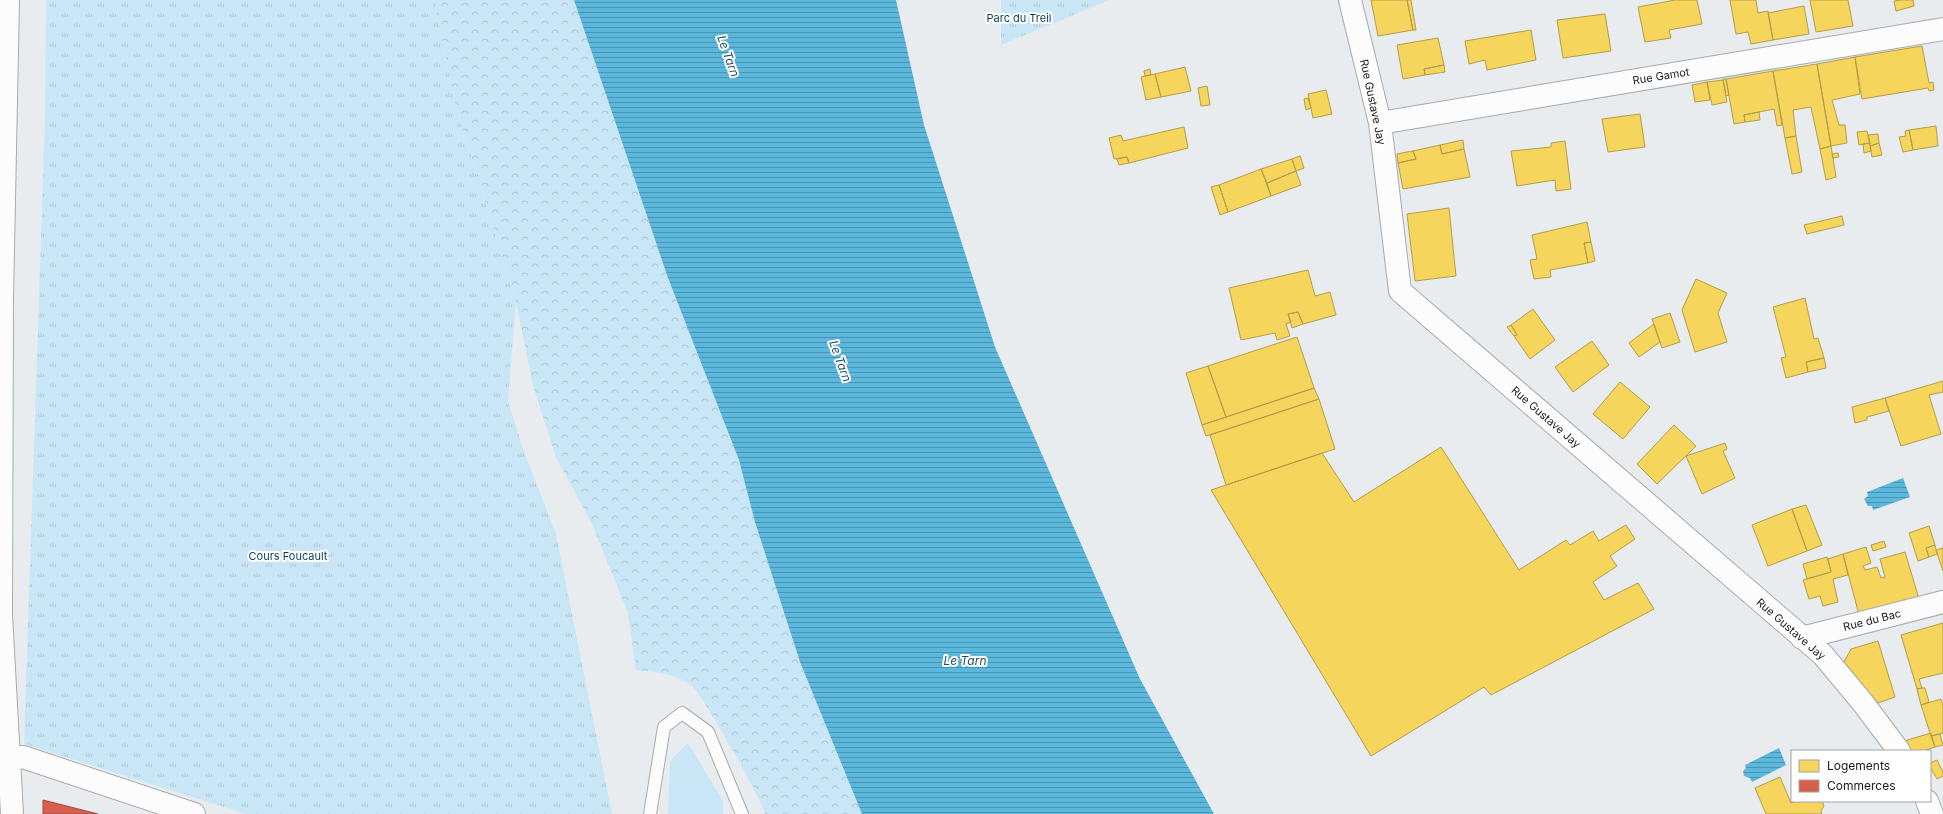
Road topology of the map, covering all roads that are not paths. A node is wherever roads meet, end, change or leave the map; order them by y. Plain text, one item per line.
1 (8, 0) edge
2 (1350, 0) edge
3 (1943, 29) edge
4 (1380, 123) junction
5 (2, 401) edge
6 (1943, 602) edge
7 (1802, 638) junction
8 (1898, 750) edge
9 (9, 759) junction
10 (1928, 802) edge
11 (0, 806) edge
12 (12, 814) edge
13 (194, 814) edge
14 (650, 814) edge
15 (742, 814) edge
16 (1932, 814) edge

1 - 5 street
2 - 4 street, Rue Gustave Jay
3 - 4 street, Rue Gamot
4 - 7 street, Rue Gustave Jay
5 - 9 street
6 - 7 street, Rue du Bac
7 - 8 street, Rue Gustave Jay
9 - 11 street
9 - 12 street
9 - 13 street
10 - 16 street
14 - 15 lane

